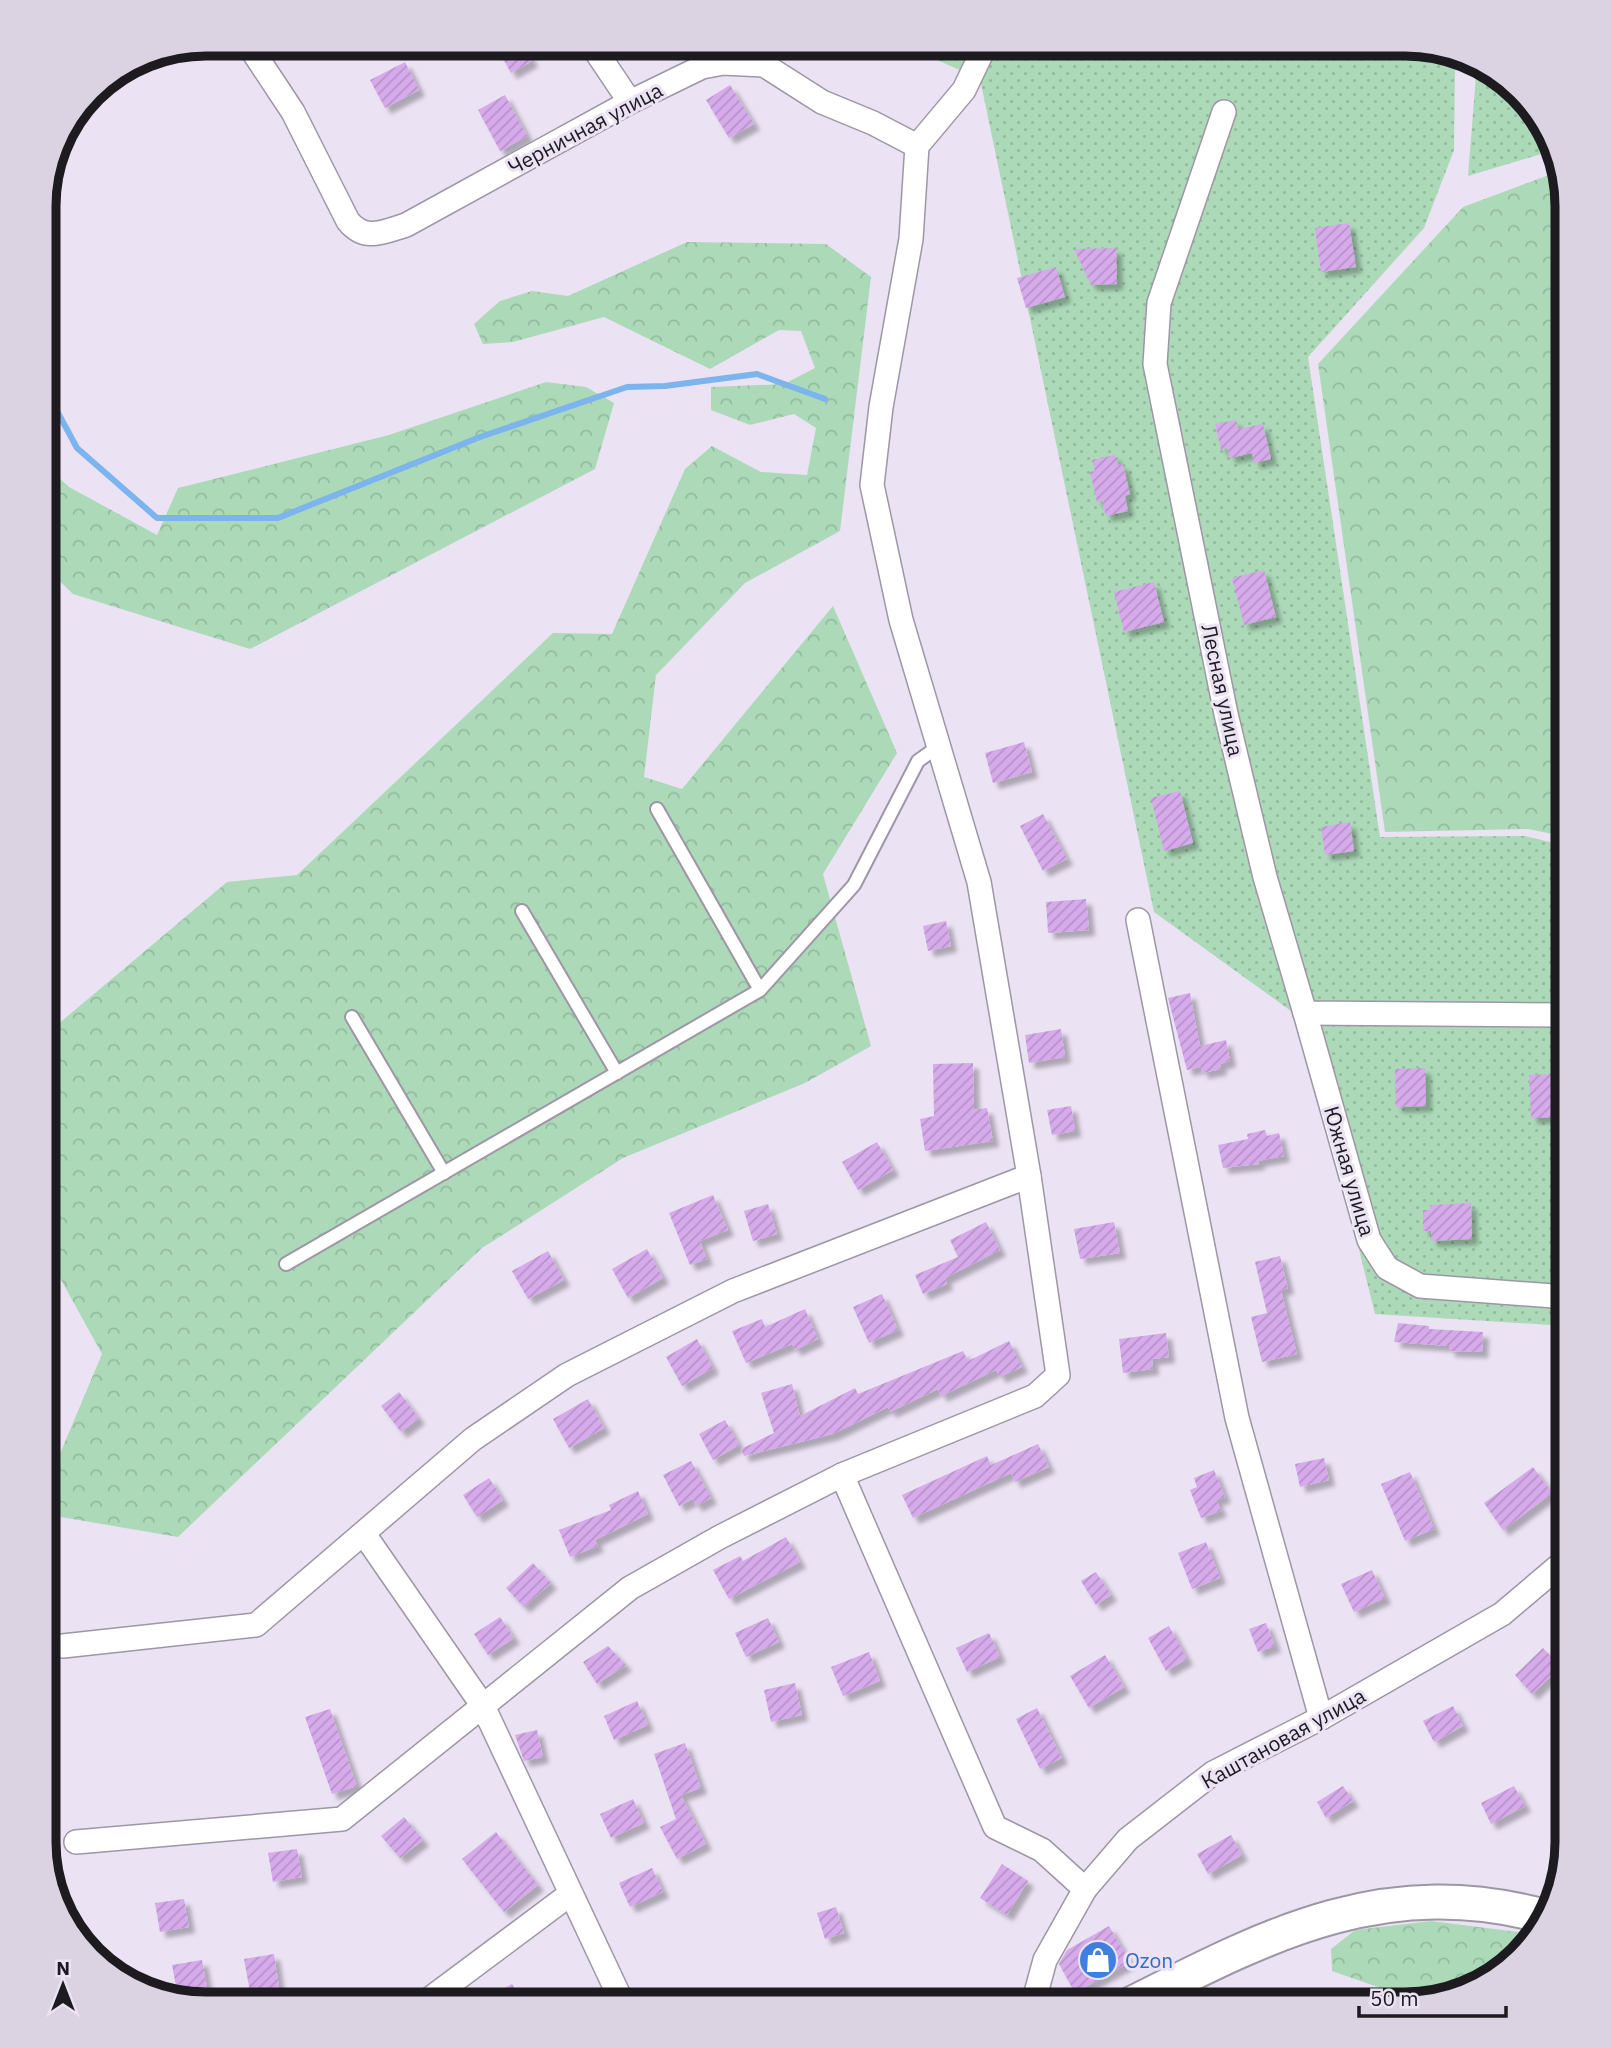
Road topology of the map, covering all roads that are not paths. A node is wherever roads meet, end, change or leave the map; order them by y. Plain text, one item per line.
1 (256, 56) edge
2 (599, 56) edge
3 (980, 56) edge
4 (630, 102) junction
5 (1224, 111) dead end
6 (917, 146) junction
7 (939, 746) junction
8 (657, 809) dead end
9 (522, 911) dead end
10 (1138, 920) dead end
11 (760, 990) junction
12 (1305, 1013) junction
13 (1555, 1015) edge
14 (352, 1017) dead end
15 (617, 1073) junction
16 (444, 1173) junction
17 (1029, 1176) junction
18 (286, 1264) dead end
19 (1555, 1296) edge
20 (842, 1475) junction
21 (364, 1534) junction
22 (1555, 1569) edge
23 (63, 1646) dead end
24 (483, 1706) junction
25 (1321, 1718) junction
26 (76, 1842) dead end
27 (1085, 1889) junction
28 (569, 1895) junction
29 (1536, 1915) edge
30 (439, 1992) edge
31 (617, 1992) edge
32 (1036, 1992) edge
33 (1157, 1992) edge

1 - 4 street, Черничная улица
2 - 4 street
3 - 6 street
4 - 6 street, Черничная улица
5 - 12 street, Лесная улица
6 - 7 street
7 - 11 lane
7 - 17 street
8 - 11 lane
9 - 15 lane
10 - 25 street
11 - 15 lane
12 - 13 street
12 - 19 street, Южная улица
14 - 16 lane
15 - 16 lane
16 - 18 lane
17 - 20 street
17 - 21 street
20 - 24 street
20 - 27 street
21 - 23 street
21 - 24 street
22 - 25 street, Каштановая улица
24 - 26 street
24 - 28 street
25 - 27 street, Каштановая улица
27 - 32 street, Каштановая улица
28 - 30 street
28 - 31 street
29 - 33 main road

